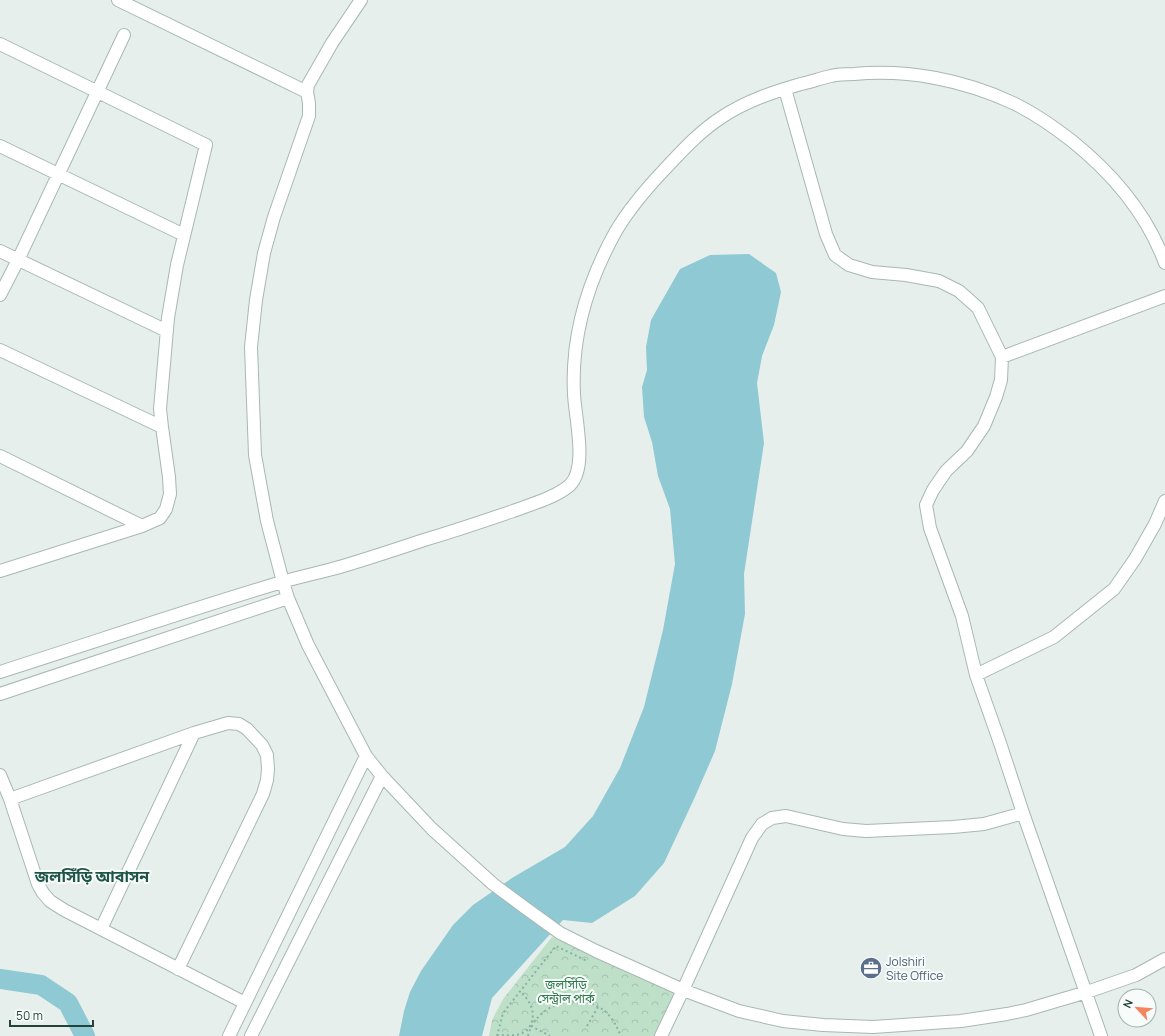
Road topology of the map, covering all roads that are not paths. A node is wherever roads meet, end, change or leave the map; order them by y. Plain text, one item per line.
1 (118, 0) edge
2 (361, 0) edge
3 (124, 35) dead end
4 (0, 44) edge
5 (786, 89) junction
6 (307, 92) junction
7 (97, 93) junction
8 (0, 146) edge
9 (59, 173) junction
10 (184, 235) junction
11 (0, 250) edge
12 (18, 260) junction
13 (1165, 264) edge
14 (0, 295) edge
15 (1165, 296) edge
16 (167, 331) junction
17 (0, 350) edge
18 (1002, 358) junction
19 (162, 427) junction
20 (0, 456) edge
21 (1165, 501) edge
22 (142, 526) junction
23 (0, 571) edge
24 (283, 582) junction
25 (288, 598) junction
26 (0, 672) edge
27 (976, 675) junction
28 (0, 694) edge
29 (194, 733) junction
30 (366, 756) junction
31 (0, 775) edge
32 (382, 776) junction
33 (10, 799) junction
34 (1023, 814) junction
35 (101, 929) junction
36 (1165, 959) edge
37 (178, 969) junction
38 (684, 990) junction
39 (1087, 992) junction
40 (245, 1003) junction
41 (229, 1036) edge
42 (251, 1036) edge
43 (661, 1036) edge
44 (1101, 1036) edge

1 - 6 street
2 - 6 street
3 - 7 street
4 - 7 street
5 - 13 street
5 - 18 street
5 - 24 street
6 - 24 street
7 - 9 street
7 - 10 street
8 - 9 street
9 - 10 street
9 - 12 street
10 - 16 street
11 - 12 street
12 - 14 street
12 - 16 street
15 - 18 street
16 - 19 street
17 - 19 street
18 - 27 street
19 - 22 street
20 - 22 street
21 - 27 street
22 - 23 street
24 - 25 street
24 - 26 street
25 - 28 street
25 - 30 street
27 - 34 street
29 - 33 street
29 - 35 street
29 - 37 street
30 - 32 street
30 - 40 street
31 - 33 street
32 - 38 street
32 - 42 street
33 - 35 street
34 - 38 street
34 - 39 street
35 - 37 street
36 - 39 street
37 - 40 street
38 - 39 street
38 - 43 street
39 - 44 street
40 - 41 street

